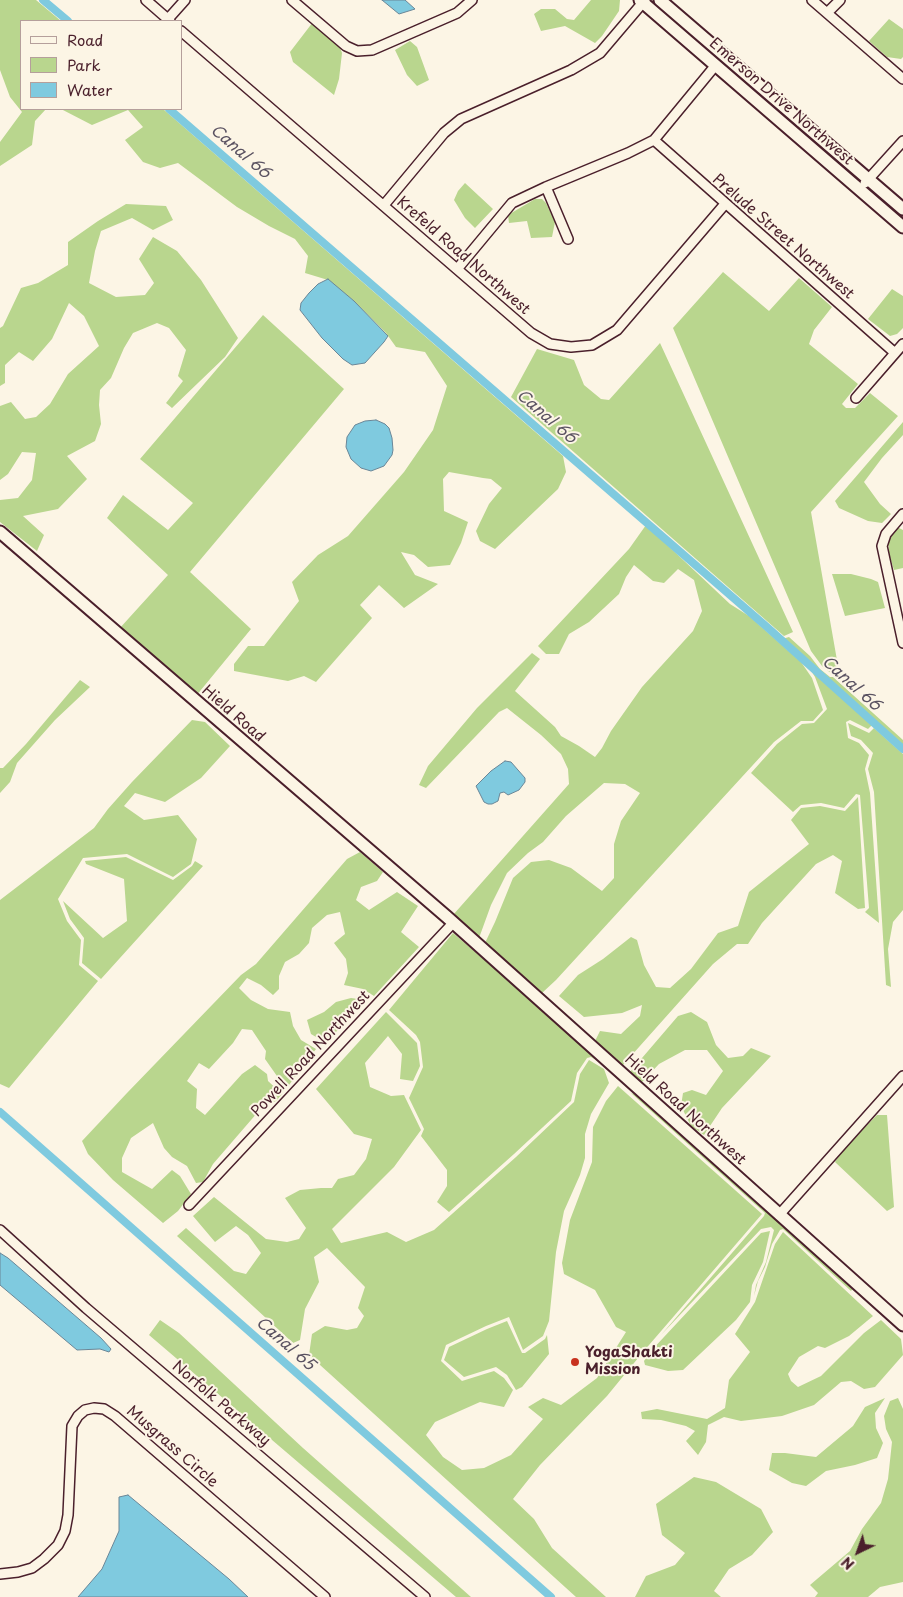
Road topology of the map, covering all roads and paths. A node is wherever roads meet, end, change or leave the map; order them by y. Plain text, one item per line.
1 (146, 0) edge
2 (185, 0) edge
3 (292, 0) edge
4 (472, 0) edge
5 (660, 0) edge
6 (812, 0) edge
7 (840, 0) edge
8 (643, 1) edge
9 (827, 13) junction
10 (169, 20) edge
11 (182, 32) edge
12 (715, 66) junction
13 (902, 76) edge
14 (654, 140) junction
15 (903, 141) edge
16 (868, 179) junction
17 (546, 186) junction
18 (859, 189) junction
19 (725, 204) junction
20 (384, 205) junction
21 (903, 209) edge
22 (903, 227) edge
23 (568, 240) dead end
24 (458, 268) junction
25 (903, 344) edge
26 (896, 353) junction
27 (856, 398) dead end
28 (903, 514) edge
29 (0, 532) edge
30 (901, 621) edge
31 (903, 644) edge
32 (450, 920) junction
33 (903, 1076) edge
34 (189, 1205) dead end
35 (779, 1215) junction
36 (0, 1230) edge
37 (903, 1325) edge
38 (0, 1574) edge
39 (326, 1597) edge
40 (425, 1597) edge

1 - 10 street
2 - 10 street
3 - 4 street
5 - 16 street, Emerson Drive Northwest
6 - 9 street
7 - 9 street
8 - 12 street, Emerson Drive Northwest
8 - 20 street
9 - 13 street
11 - 20 street, Krefeld Road Northwest
12 - 14 street
12 - 18 street, Emerson Drive Northwest
14 - 17 street
14 - 19 street, Prelude Street Northwest
15 - 16 street
16 - 18 street
16 - 21 street, Emerson Drive Northwest
17 - 23 street
17 - 24 street
18 - 22 street, Emerson Drive Northwest
19 - 24 street, Krefeld Road Northwest
19 - 26 street, Prelude Street Northwest
20 - 24 street, Krefeld Road Northwest
25 - 26 street
26 - 27 street
28 - 30 street
29 - 32 street, Hield Road
30 - 31 street
32 - 34 street, Powell Road Northwest
32 - 35 street, Hield Road Northwest
33 - 35 street
35 - 37 street, Hield Road Northwest
36 - 40 street, Norfolk Parkway
38 - 39 street, Musgrass Circle

